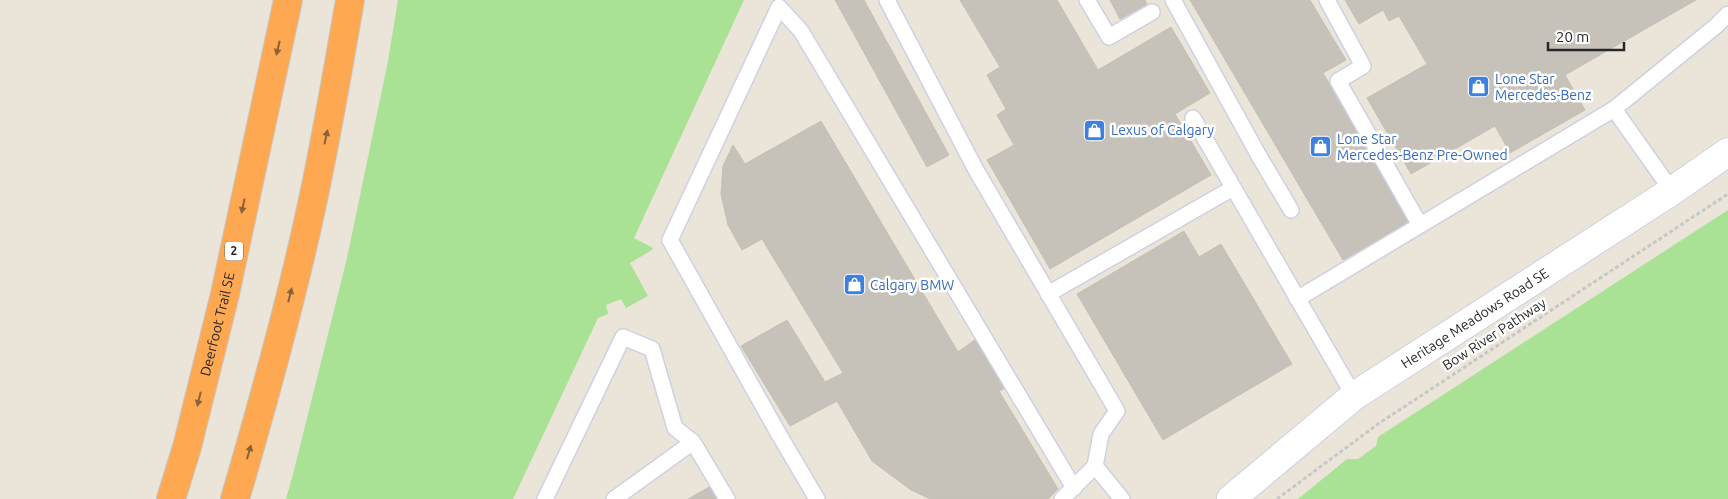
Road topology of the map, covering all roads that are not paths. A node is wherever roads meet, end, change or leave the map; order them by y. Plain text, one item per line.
1 (288, 0) edge
2 (350, 0) edge
3 (888, 0) edge
4 (1087, 0) edge
5 (1173, 0) edge
6 (1327, 0) edge
7 (1152, 12) dead end
8 (1728, 14) edge
9 (1614, 109) junction
10 (1193, 118) dead end
11 (1728, 152) edge
12 (1233, 188) junction
13 (1672, 190) junction
14 (1291, 210) dead end
15 (1420, 225) junction
16 (1048, 294) junction
17 (1297, 299) junction
18 (1354, 396) junction
19 (693, 442) junction
20 (1095, 466) junction
21 (1074, 488) junction
22 (172, 499) edge
23 (235, 499) edge
24 (545, 499) edge
25 (614, 499) edge
26 (727, 499) edge
27 (817, 499) edge
28 (1062, 499) edge
29 (1122, 499) edge
30 (1230, 499) edge

1 -> 22 highway, Deerfoot Trail SE / 2
23 -> 2 highway
3 - 16 lane
4 - 7 lane
5 - 14 lane
6 - 15 lane
8 - 9 lane
9 - 13 lane
9 - 15 lane
10 - 12 lane
11 - 13 main road, Heritage Meadows Road SE
12 - 16 lane
12 - 17 lane
13 - 18 main road, Heritage Meadows Road SE
15 - 17 lane
16 - 20 lane
17 - 18 lane
18 - 30 main road, Heritage Meadows Road SE
19 - 24 lane
19 - 25 lane
19 - 26 lane
20 - 21 lane
20 - 29 lane
21 - 27 lane
21 - 28 lane

